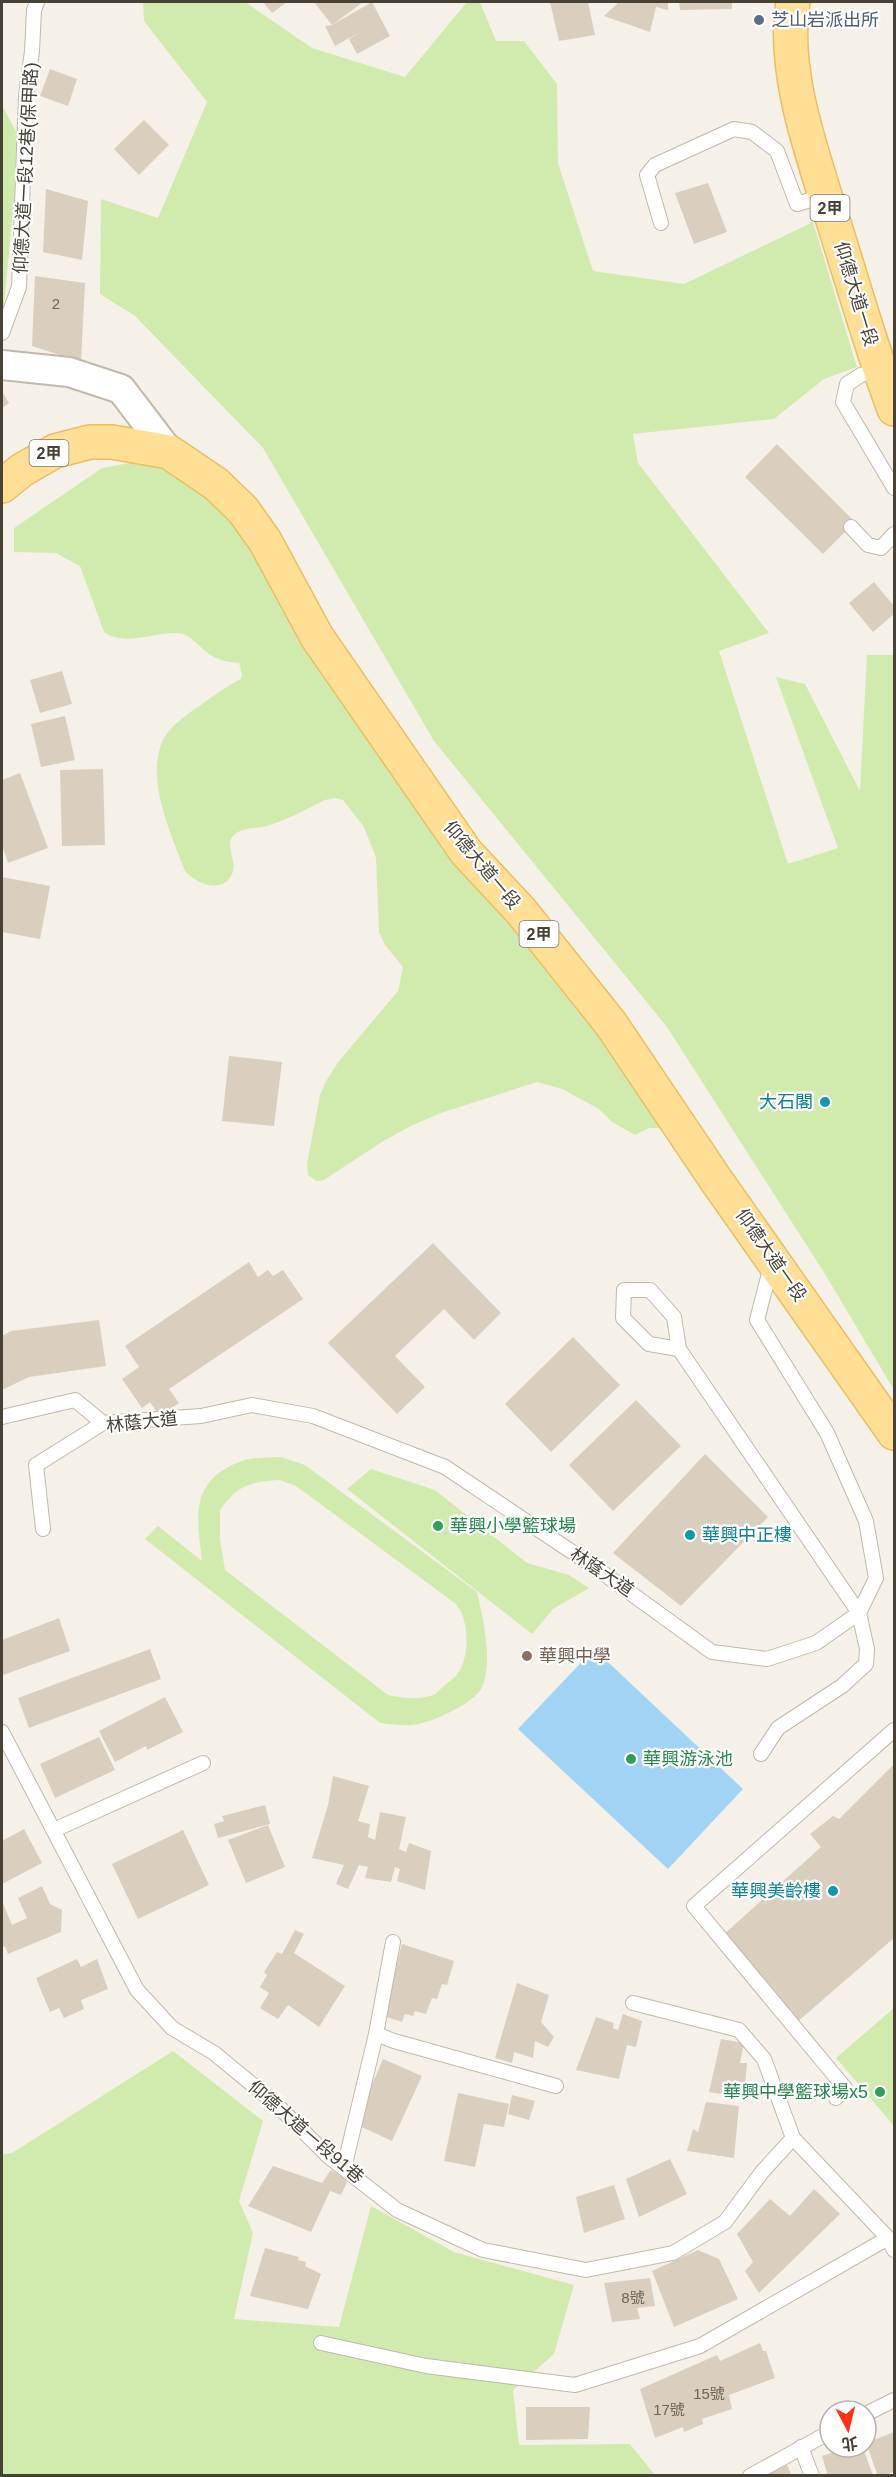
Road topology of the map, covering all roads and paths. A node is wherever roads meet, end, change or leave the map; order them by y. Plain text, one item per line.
1 (38, 2) edge
2 (793, 2) edge
3 (827, 199) junction
4 (662, 224) dead end
5 (2, 333) edge
6 (2, 365) edge
7 (879, 370) junction
8 (894, 409) edge
9 (170, 452) junction
10 (2, 486) edge
11 (894, 488) edge
12 (851, 527) dead end
13 (894, 534) edge
14 (773, 1258) junction
15 (679, 1349) junction
16 (2, 1417) edge
17 (103, 1423) junction
18 (894, 1433) edge
19 (43, 1529) dead end
20 (859, 1614) junction
21 (894, 1730) edge
22 (2, 1732) edge
23 (761, 1754) dead end
24 (203, 1763) dead end
25 (54, 1830) junction
26 (393, 1942) dead end
27 (633, 2003) dead end
28 (375, 2034) junction
29 (556, 2086) dead end
30 (836, 2098) dead end
31 (793, 2138) junction
32 (344, 2168) junction
33 (891, 2244) edge
34 (321, 2343) dead end
35 (894, 2400) edge
36 (878, 2408) edge
37 (818, 2438) edge
38 (801, 2447) junction
39 (750, 2475) edge
40 (812, 2475) edge

1 - 5 lane, 仰德大道一段12巷(保甲路)
2 - 3 main road, 仰德大道一段 / 2甲
3 - 4 lane
3 - 7 main road, 仰德大道一段 / 2甲
6 - 9 street
7 - 8 main road, 仰德大道一段 / 2甲
7 - 11 lane
9 - 10 main road, 2甲
9 - 14 main road, 仰德大道一段 / 2甲
12 - 13 lane
14 - 18 main road, 仰德大道一段 / 2甲
14 - 20 lane
15 - 15 lane
15 - 20 lane
16 - 17 lane
17 - 19 lane, 林蔭大道
17 - 20 lane, 林蔭大道
20 - 23 lane
21 - 30 lane
22 - 25 lane, 仰德大道一段91巷
24 - 25 lane
25 - 32 lane, 仰德大道一段91巷
26 - 28 lane
27 - 31 lane
28 - 29 lane
28 - 32 lane
31 - 32 lane, 仰德大道一段91巷
31 - 33 lane
33 - 34 lane
35 - 36 lane
37 - 38 lane
38 - 39 lane
38 - 40 lane

